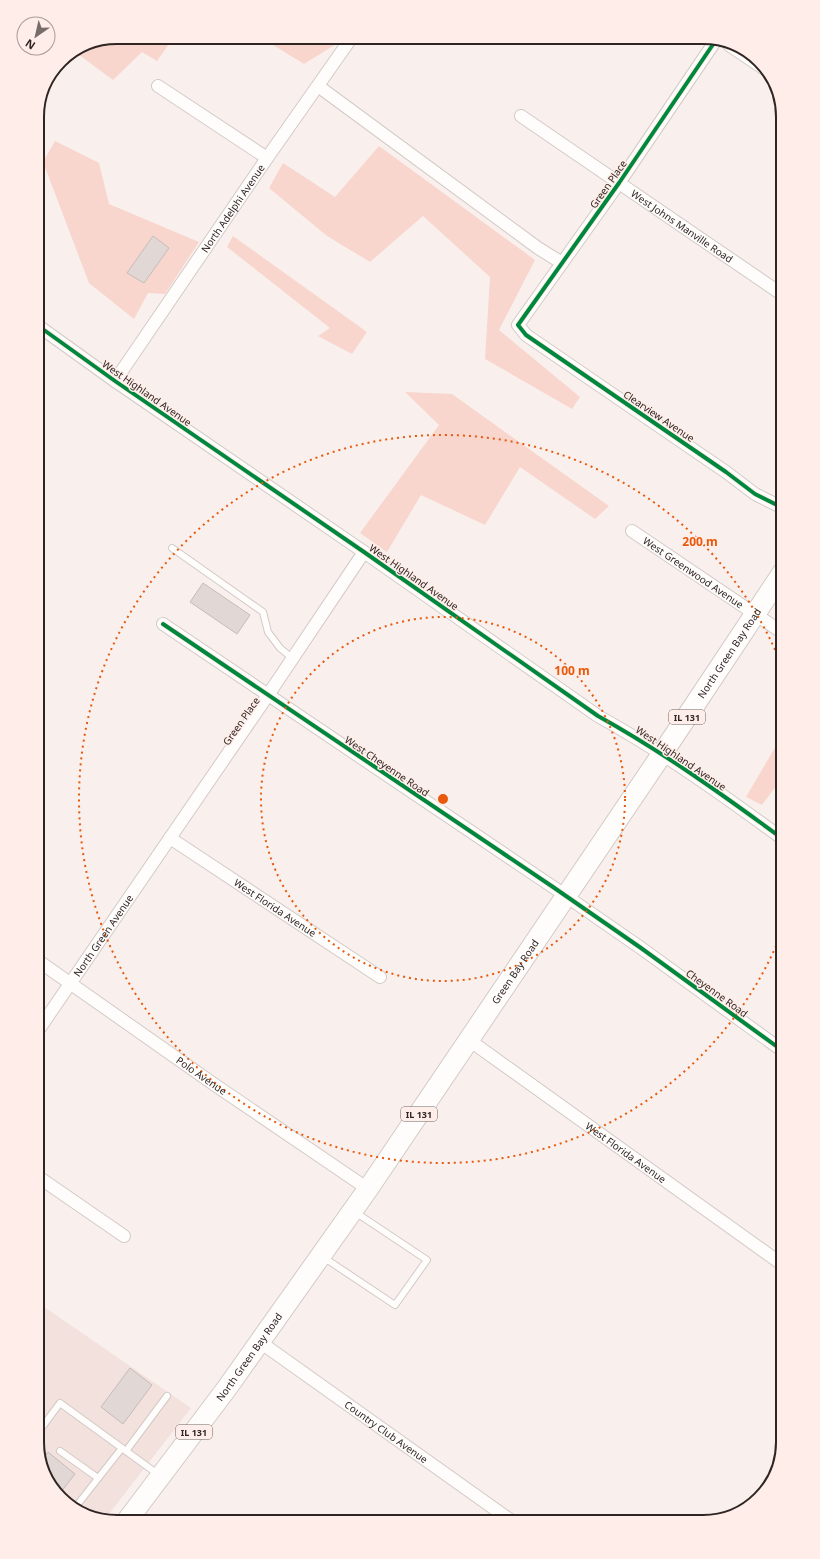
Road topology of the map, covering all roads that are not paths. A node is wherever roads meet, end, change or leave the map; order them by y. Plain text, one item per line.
1 (347, 44) edge
2 (713, 45) edge
3 (158, 86) dead end
4 (318, 86) junction
5 (520, 116) dead end
6 (268, 158) junction
7 (619, 183) junction
8 (562, 263) junction
9 (776, 290) edge
10 (44, 330) edge
11 (526, 335) joint
12 (115, 381) junction
13 (776, 504) edge
14 (632, 531) dead end
15 (172, 548) dead end
16 (364, 552) junction
17 (776, 583) edge
18 (756, 614) junction
19 (163, 624) dead end
20 (776, 628) edge
21 (292, 658) junction
22 (268, 695) junction
23 (662, 754) junction
24 (776, 834) edge
25 (170, 838) junction
26 (566, 897) junction
27 (641, 948) joint
28 (44, 965) edge
29 (380, 977) dead end
30 (71, 983) junction
31 (44, 1022) edge
32 (469, 1040) junction
33 (776, 1046) edge
34 (44, 1181) edge
35 (368, 1189) junction
36 (353, 1211) junction
37 (124, 1236) dead end
38 (322, 1256) junction
39 (776, 1260) edge
40 (260, 1342) junction
41 (167, 1396) dead end
42 (44, 1424) edge
43 (124, 1449) junction
44 (60, 1451) dead end
45 (161, 1477) junction
46 (98, 1478) junction
47 (78, 1503) edge
48 (131, 1515) edge
49 (503, 1515) edge

1 - 4 street, North Adelphi Avenue
2 - 7 street, Green Place
3 - 6 street
4 - 6 street, North Adelphi Avenue
4 - 8 street
5 - 7 street, West Johns Manville Road
6 - 12 street, North Adelphi Avenue
7 - 8 street, Green Place
7 - 9 street, West Johns Manville Road
8 - 11 street, Green Place
10 - 12 street, West Highland Avenue
11 - 13 street, Clearview Avenue
12 - 16 street, West Highland Avenue
14 - 18 street, West Greenwood Avenue
15 - 21 lane
16 - 21 street, Green Place
16 - 23 street, West Highland Avenue
17 - 18 main road, North Green Bay Road / IL 131
18 - 20 street, West Greenwood Avenue
18 - 23 main road, North Green Bay Road / IL 131
19 - 22 street, West Cheyenne Road
21 - 22 street, Green Place
22 - 25 street, Green Place
22 - 26 street, West Cheyenne Road
23 - 24 street, West Highland Avenue
23 - 26 main road, Green Bay Road / IL 131
25 - 29 street, West Florida Avenue
25 - 30 street, North Green Avenue
26 - 27 street, West Cheyenne Road
26 - 32 main road, Green Bay Road / IL 131
27 - 33 street, Cheyenne Road
28 - 30 street, Polo Avenue
30 - 31 street, North Green Avenue
30 - 35 street, Polo Avenue
32 - 35 main road, Green Bay Road / IL 131
32 - 39 street, West Florida Avenue
34 - 37 street
35 - 36 main road, North Green Bay Road / IL 131
36 - 38 main road, North Green Bay Road / IL 131
36 - 38 lane
38 - 40 main road, North Green Bay Road / IL 131
40 - 45 main road, North Green Bay Road / IL 131
40 - 49 street, Country Club Avenue
41 - 43 lane
42 - 43 lane
43 - 45 lane
43 - 46 lane
44 - 46 lane
45 - 48 main road, North Green Bay Road / IL 131
46 - 47 lane

